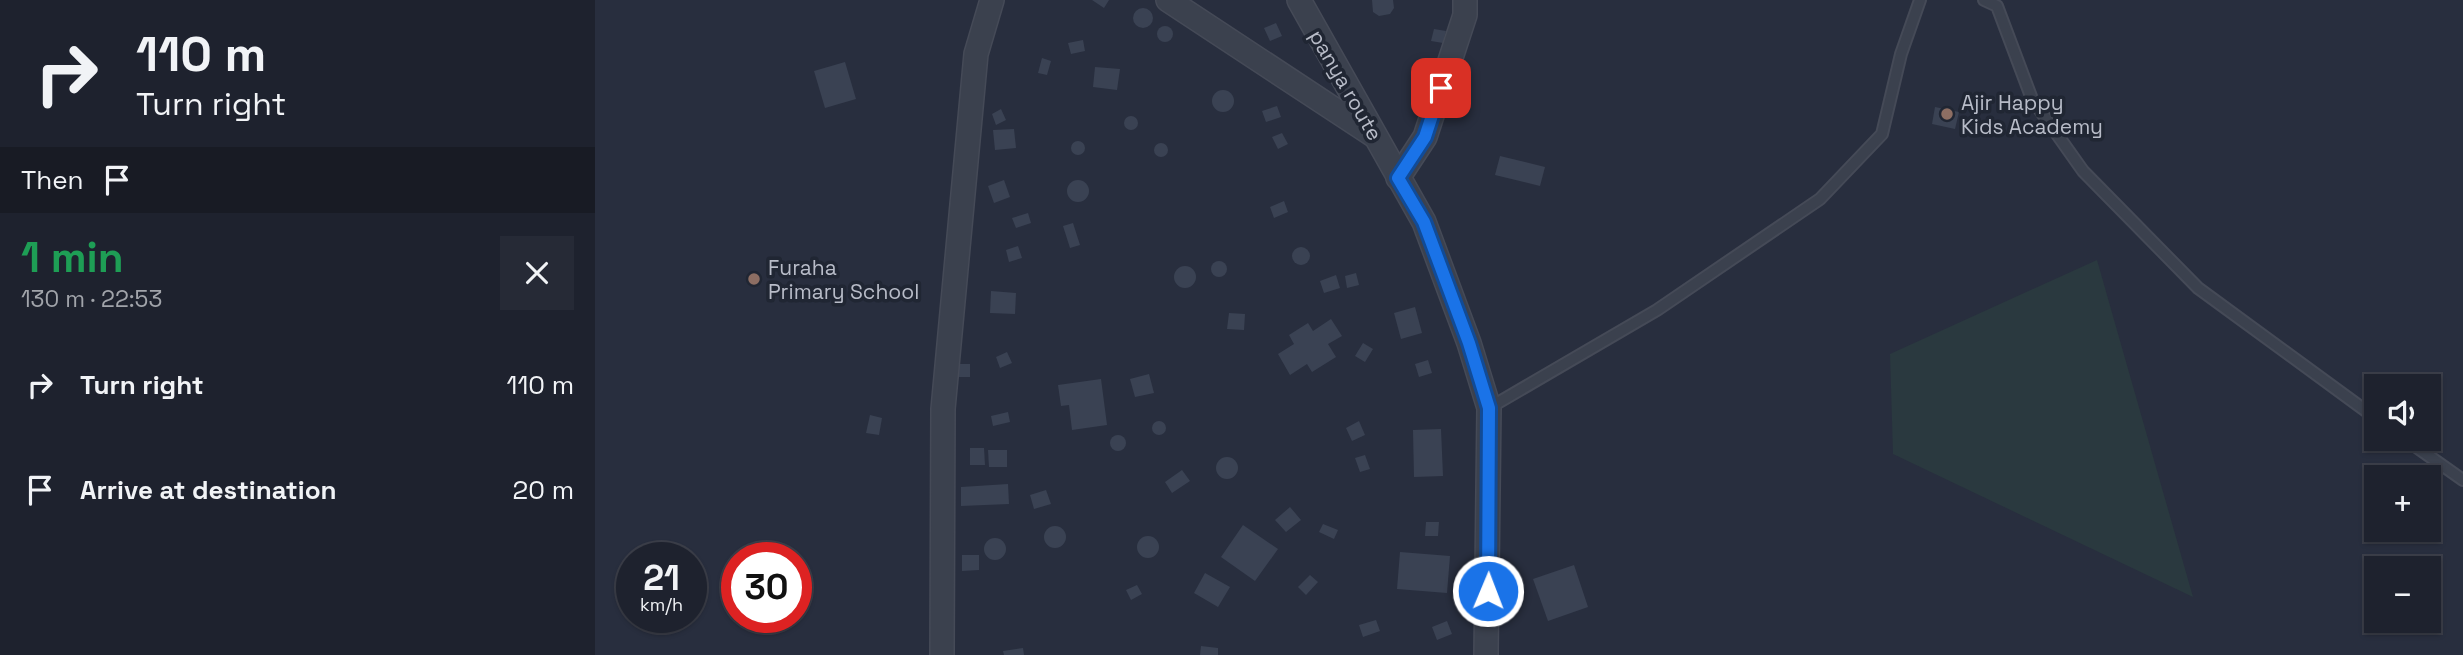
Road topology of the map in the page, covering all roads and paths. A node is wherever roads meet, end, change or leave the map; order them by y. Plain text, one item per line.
1 (992, 0) edge
2 (1168, 0) edge
3 (1299, 0) edge
4 (1465, 0) edge
5 (1920, 0) edge
6 (1984, 0) edge
7 (1375, 136) junction
8 (1398, 178) junction
9 (1489, 408) junction
10 (2364, 409) edge
11 (2422, 451) edge
12 (2463, 480) edge
13 (941, 655) edge
14 (1486, 655) edge

1 - 13 street
2 - 7 street
3 - 7 street, panya route
4 - 8 street
5 - 9 lane
6 - 10 lane
7 - 8 street, panya route
8 - 9 street, panya route
9 - 14 street, panya route
11 - 12 lane

